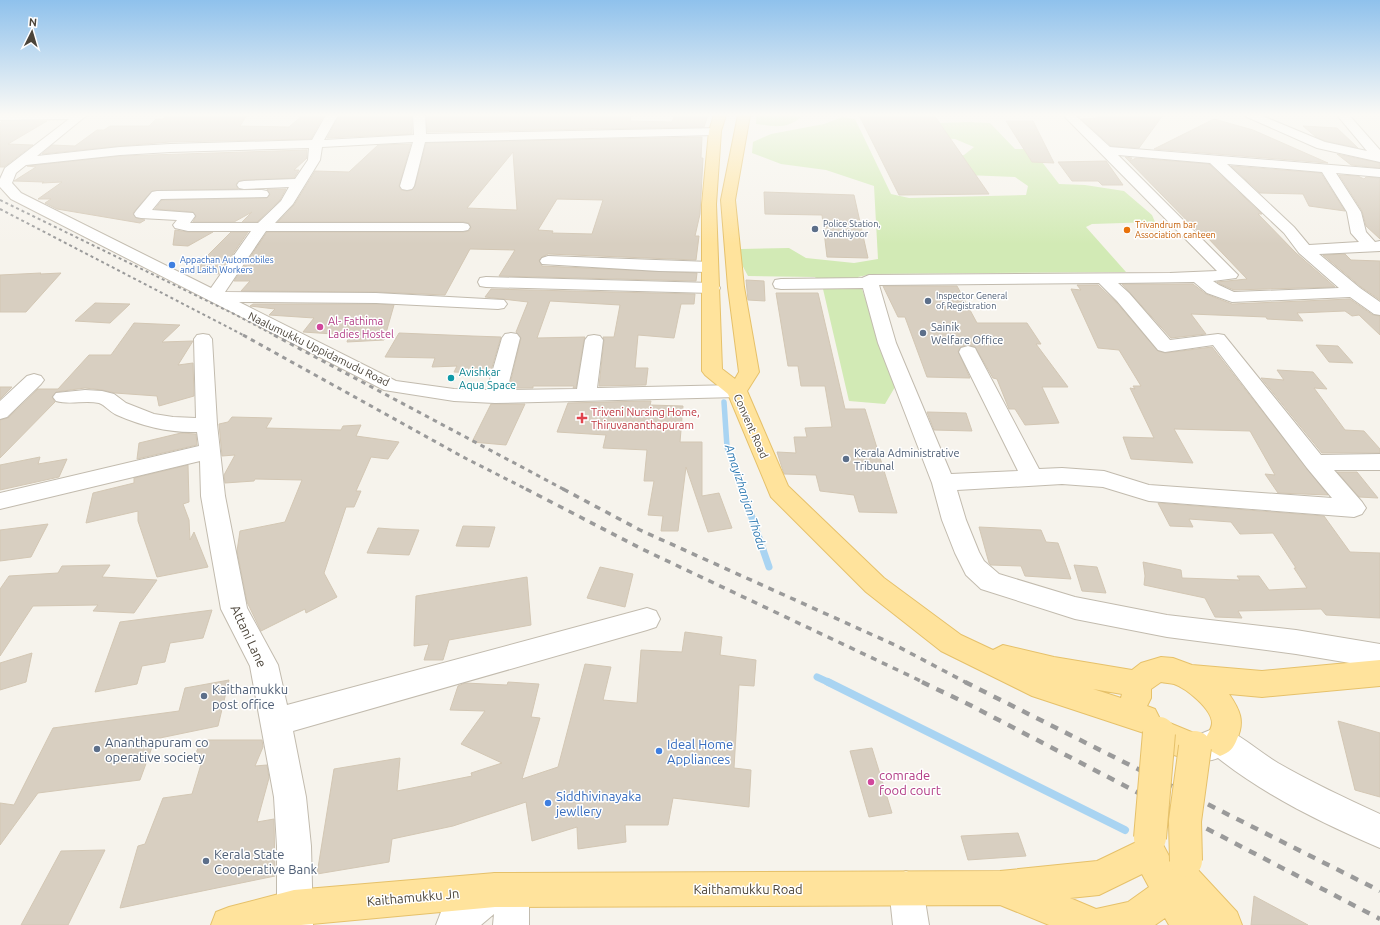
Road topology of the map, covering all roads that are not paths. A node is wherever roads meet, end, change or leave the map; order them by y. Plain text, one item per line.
1 (29, 158) edge
2 (52, 158) edge
3 (314, 158) edge
4 (415, 158) edge
5 (713, 158) edge
6 (736, 158) edge
7 (1114, 158) edge
8 (1213, 158) edge
9 (1215, 158) edge
10 (25, 161) junction
11 (1326, 168) junction
12 (1380, 173) edge
13 (299, 184) junction
14 (199, 185) dead end
15 (407, 186) dead end
16 (262, 194) dead end
17 (139, 196) dead end
18 (157, 196) junction
19 (261, 228) junction
20 (463, 228) dead end
21 (1375, 246) edge
22 (1305, 250) junction
23 (548, 260) dead end
24 (710, 267) junction
25 (1197, 276) junction
26 (1103, 278) junction
27 (486, 282) dead end
28 (870, 283) junction
29 (781, 284) dead end
30 (712, 288) junction
31 (1354, 292) junction
32 (213, 297) junction
33 (498, 304) dead end
34 (1380, 310) edge
35 (511, 338) dead end
36 (203, 339) dead end
37 (594, 340) dead end
38 (968, 352) dead end
39 (34, 380) dead end
40 (728, 391) junction
41 (586, 395) junction
42 (63, 397) dead end
43 (495, 397) junction
44 (0, 412) edge
45 (207, 424) junction
46 (210, 451) junction
47 (1380, 462) edge
48 (1316, 463) junction
49 (1032, 477) junction
50 (943, 483) junction
51 (0, 501) edge
52 (647, 619) dead end
53 (952, 644) junction
54 (1380, 656) edge
55 (1380, 672) edge
56 (1190, 678) junction
57 (1137, 684) junction
58 (1262, 684) junction
59 (1215, 698) junction
60 (275, 722) junction
61 (1152, 726) junction
62 (1207, 744) junction
63 (1380, 831) edge
64 (1150, 846) junction
65 (1181, 879) junction
66 (906, 888) junction
67 (1000, 888) junction
68 (503, 890) junction
69 (295, 917) edge
70 (229, 925) edge
71 (454, 925) edge
72 (511, 925) edge
73 (911, 925) edge
74 (1093, 925) edge
75 (1100, 925) edge
76 (1188, 925) edge
77 (1224, 925) edge

1 - 10 street
2 - 10 street
3 - 13 street
4 - 15 street
5 - 24 main road, Convent Road
6 - 40 main road
7 - 25 street
8 - 22 street
9 - 11 street
10 - 32 street, Naalumukku Uppidamudu Road
11 - 12 street
11 - 21 street
13 - 14 street
13 - 19 street
16 - 18 street
17 - 18 street
18 - 19 street
19 - 20 street
19 - 32 street
21 - 22 street
22 - 31 street
23 - 24 street
24 - 30 main road, Convent Road
25 - 26 street
25 - 31 street
26 - 28 street
26 - 48 street
27 - 30 street
28 - 29 street
28 - 50 street
30 - 40 main road, Convent Road
31 - 34 street
32 - 33 street
32 - 43 street, Naalumukku Uppidamudu Road
35 - 43 street
36 - 45 street, Attani Lane
37 - 41 street
38 - 49 street
39 - 44 street
40 - 41 street, Naalumukku Uppidamudu Road
40 - 53 main road, Convent Road
41 - 43 street, Naalumukku Uppidamudu Road
42 - 45 street
45 - 46 street, Attani Lane
46 - 51 street
46 - 60 street, Attani Lane
47 - 48 street
48 - 49 street
49 - 50 street
50 - 54 street
52 - 60 street
53 - 57 main road
53 - 61 main road
55 - 58 main road
56 - 57 main road
56 - 58 main road
56 - 59 main road
57 - 61 main road
58 - 59 main road
59 - 62 main road
60 - 69 street, Attani Lane
61 - 62 main road
61 - 64 main road, bridge
62 - 63 street
62 - 65 main road, bridge
64 - 65 main road
64 - 67 main road, Kaithamukku Road
65 - 75 main road
65 - 76 main road
65 - 77 main road
66 - 67 main road, Kaithamukku Road
66 - 68 main road, Kaithamukku Road
66 - 73 street
67 - 74 main road
68 - 69 main road, Kaithamukku Jn
68 - 71 street, Kaithamukku Jn
68 - 72 street
69 - 70 main road, Kaithamukku Jn

